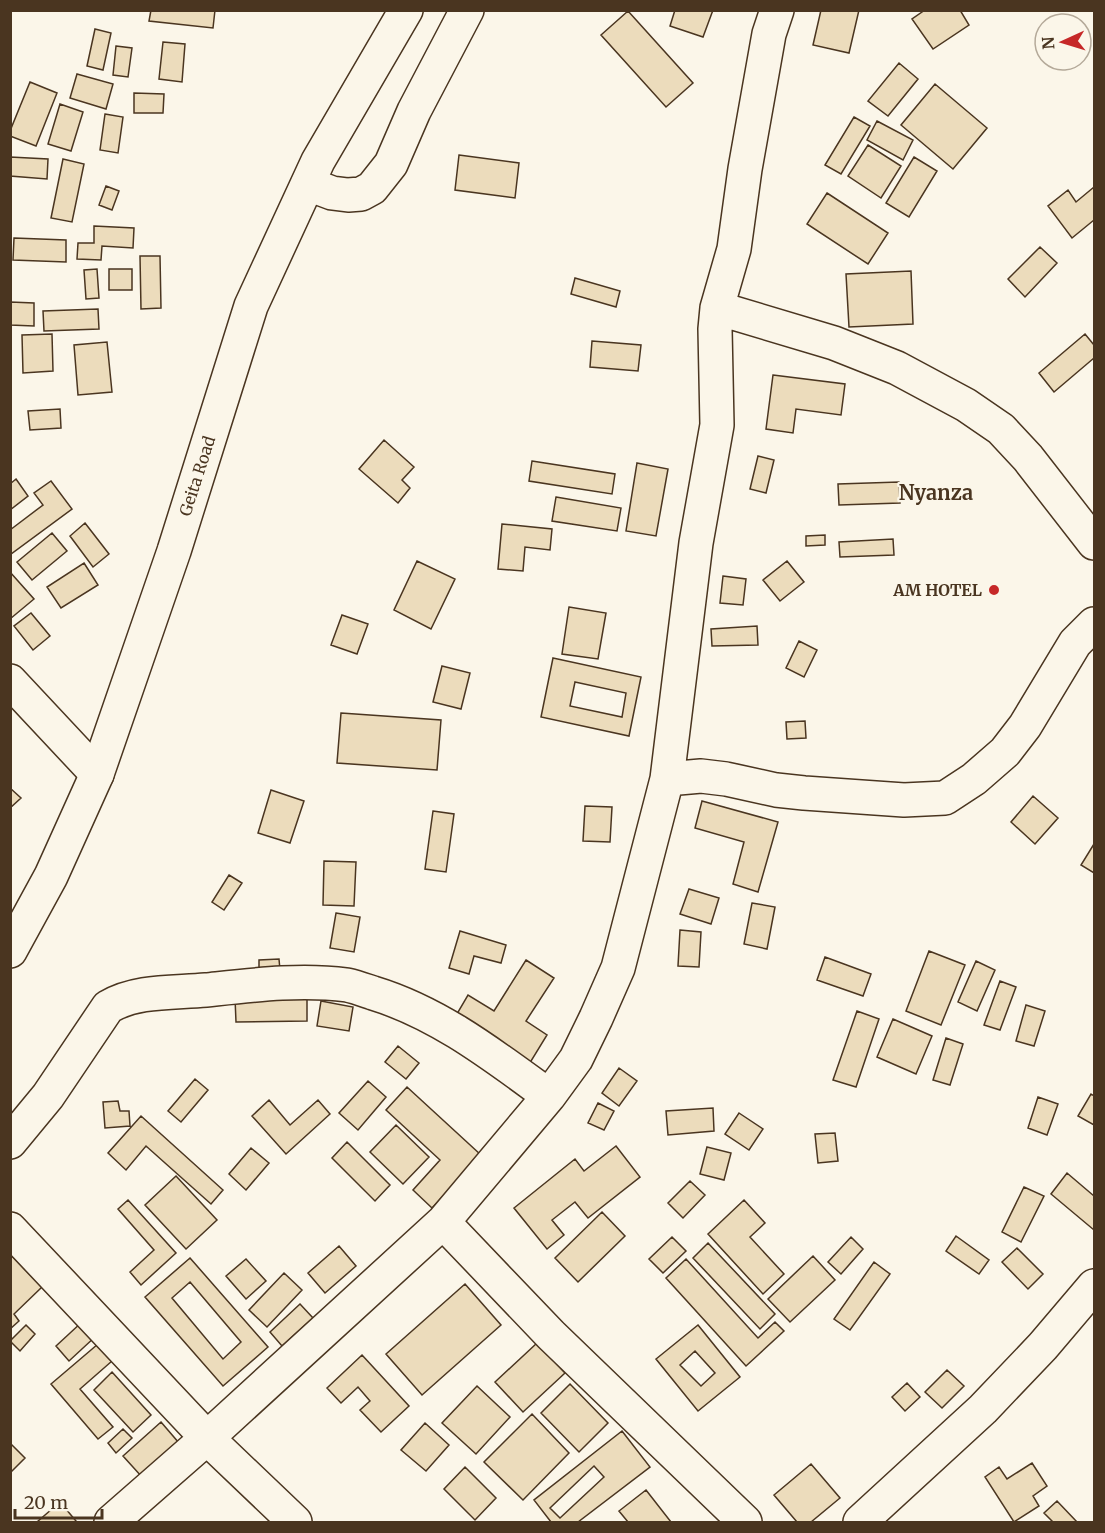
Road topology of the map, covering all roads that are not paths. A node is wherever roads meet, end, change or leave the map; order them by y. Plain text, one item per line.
1 (406, 10) edge
2 (467, 10) edge
3 (777, 10) edge
4 (308, 184) junction
5 (717, 308) junction
6 (1095, 543) edge
7 (1095, 624) edge
8 (10, 681) edge
9 (98, 774) junction
10 (667, 779) junction
11 (10, 951) edge
12 (549, 1096) junction
13 (10, 1142) edge
14 (443, 1222) junction
15 (10, 1229) edge
16 (1095, 1286) edge
17 (207, 1438) junction
18 (111, 1522) edge
19 (295, 1522) edge
20 (746, 1522) edge
21 (860, 1522) edge

1 - 4 main road, Geita Road
2 - 4 main road
3 - 5 main road
4 - 9 main road, Geita Road
5 - 6 main road
5 - 10 main road
7 - 10 main road
8 - 9 main road
9 - 11 main road, Geita Road
10 - 12 main road
12 - 13 main road
12 - 14 main road
14 - 17 main road
14 - 20 main road
15 - 17 main road
16 - 21 main road
17 - 18 main road
17 - 19 main road

